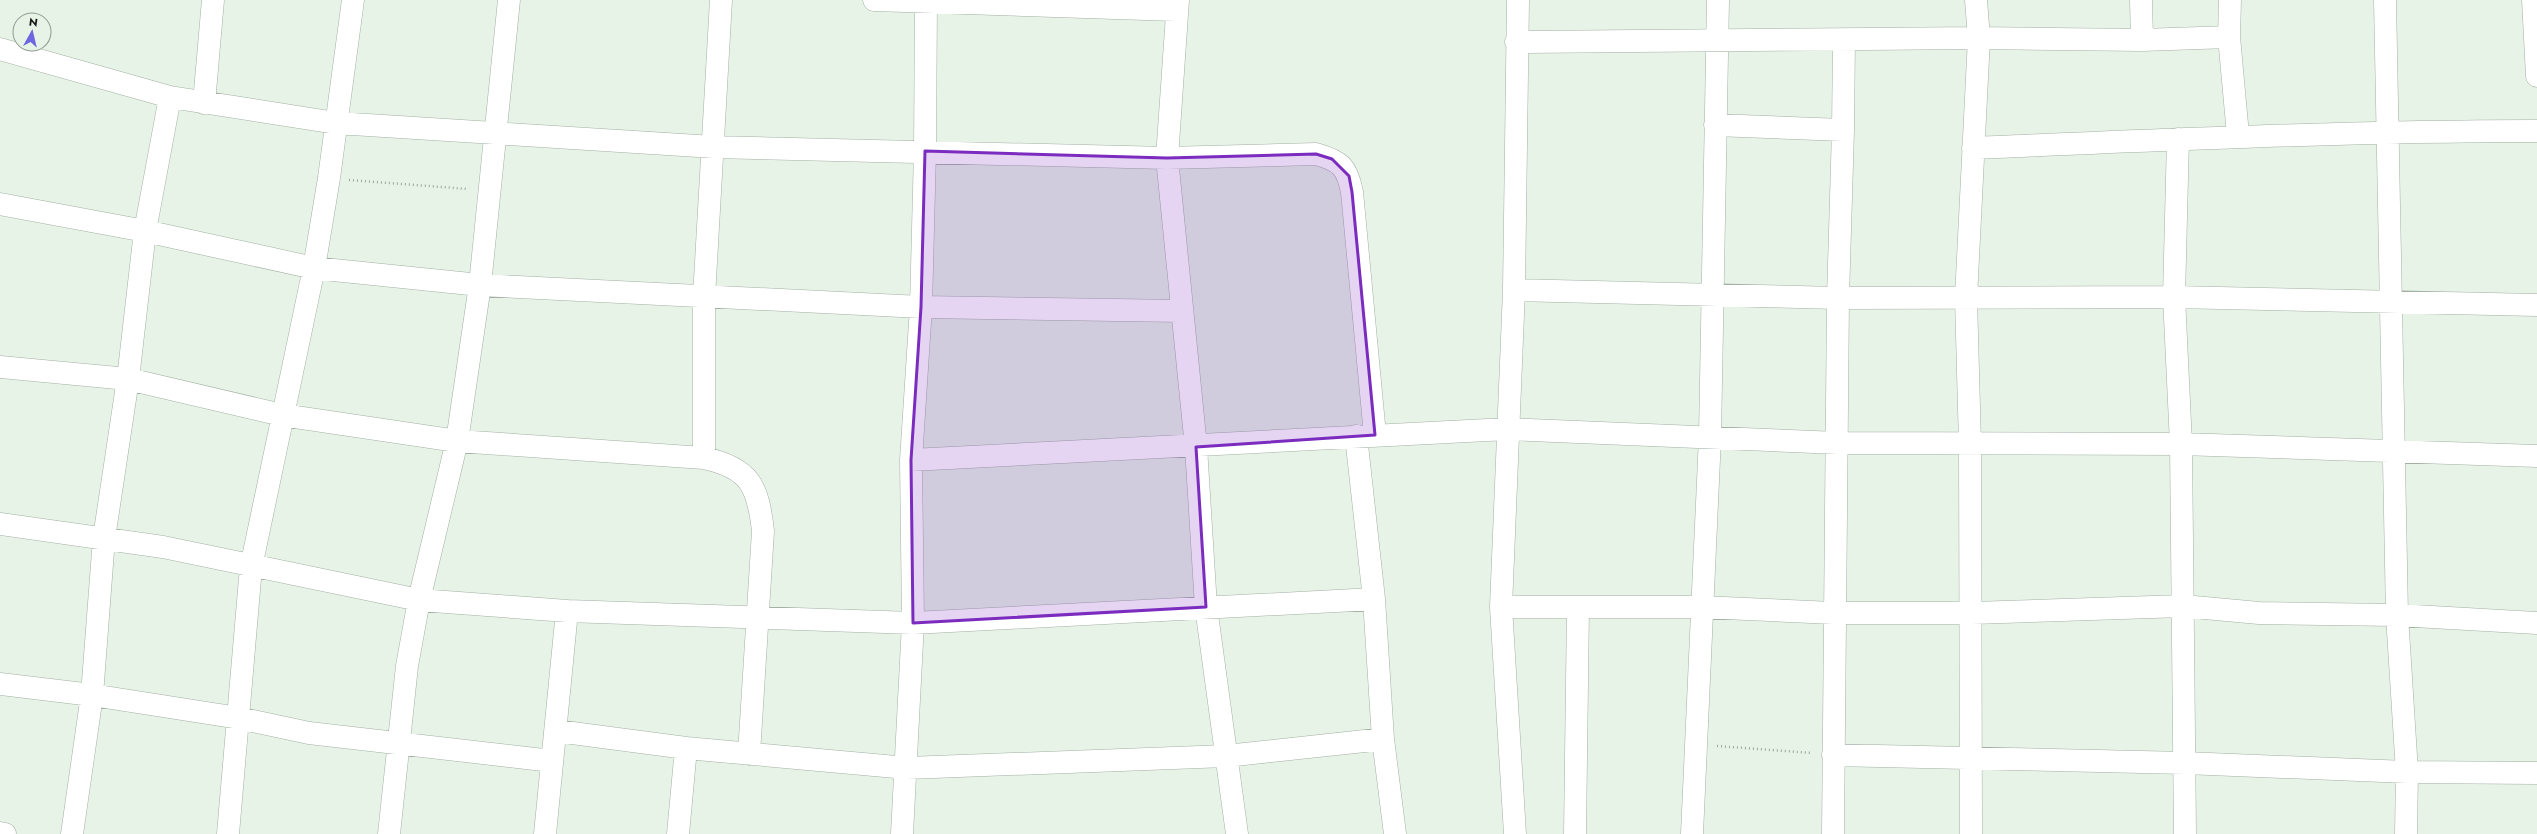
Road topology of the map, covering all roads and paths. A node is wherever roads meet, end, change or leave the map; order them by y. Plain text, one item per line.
1 (213, 0) edge
2 (353, 0) edge
3 (509, 0) edge
4 (721, 0) edge
5 (874, 0) edge
6 (1518, 0) edge
7 (1718, 0) edge
8 (1976, 0) edge
9 (2141, 0) edge
10 (2230, 0) edge
11 (2385, 0) edge
12 (2533, 0) edge
13 (926, 1) edge
14 (1072, 3) edge
15 (1177, 5) edge
16 (2229, 37) junction
17 (1979, 38) junction
18 (1716, 40) junction
19 (1844, 40) junction
20 (2142, 40) junction
21 (1516, 42) junction
22 (0, 49) edge
23 (2537, 76) edge
24 (170, 97) junction
25 (204, 103) junction
26 (336, 123) junction
27 (1715, 125) junction
28 (1843, 130) junction
29 (2389, 131) junction
30 (2537, 131) edge
31 (495, 134) junction
32 (2238, 135) junction
33 (2178, 139) junction
34 (714, 147) junction
35 (1973, 148) junction
36 (925, 151) junction
37 (1167, 158) junction
38 (329, 178) junction
39 (489, 190) junction
40 (0, 204) edge
41 (145, 231) junction
42 (314, 268) junction
43 (480, 285) junction
44 (1514, 290) junction
45 (1712, 294) junction
46 (704, 297) junction
47 (2174, 297) junction
48 (1838, 298) junction
49 (1966, 298) junction
50 (2390, 300) junction
51 (2537, 305) edge
52 (921, 307) junction
53 (1181, 311) junction
54 (0, 367) edge
55 (128, 379) junction
56 (282, 415) junction
57 (1507, 429) junction
58 (1365, 436) junction
59 (1710, 436) junction
60 (456, 441) junction
61 (1838, 443) junction
62 (2181, 444) junction
63 (1970, 445) junction
64 (1196, 446) junction
65 (2393, 450) junction
66 (2537, 456) edge
67 (704, 458) junction
68 (912, 460) junction
69 (0, 524) edge
70 (104, 538) junction
71 (251, 567) junction
72 (1374, 599) junction
73 (418, 600) junction
74 (2183, 606) junction
75 (1206, 607) junction
76 (1500, 607) junction
77 (1578, 607) junction
78 (1702, 607) junction
79 (567, 611) junction
80 (1833, 613) junction
81 (1972, 613) junction
82 (2397, 615) junction
83 (758, 618) junction
84 (913, 623) junction
85 (2537, 623) edge
86 (0, 684) edge
87 (92, 695) junction
88 (239, 718) junction
89 (557, 731) junction
90 (1383, 739) junction
91 (398, 742) junction
92 (1697, 745) junction
93 (686, 748) junction
94 (749, 754) junction
95 (1833, 755) junction
96 (1226, 756) junction
97 (1970, 759) junction
98 (552, 761) junction
99 (2185, 763) junction
100 (906, 768) junction
101 (2407, 772) junction
102 (2537, 773) edge
103 (0, 833) edge
104 (5, 834) edge
105 (72, 834) edge
106 (228, 834) edge
107 (389, 834) edge
108 (545, 834) edge
109 (678, 834) edge
110 (902, 834) edge
111 (1238, 834) edge
112 (1396, 834) edge
113 (1515, 834) edge
114 (1576, 834) edge
115 (1692, 834) edge
116 (1833, 834) edge
117 (1971, 834) edge
118 (2185, 834) edge
119 (2406, 834) edge

1 - 25 street
2 - 26 street
3 - 31 street
4 - 34 street
5 - 13 street
6 - 21 street
7 - 18 street
8 - 17 street
9 - 20 street
10 - 16 street
11 - 29 street
12 - 23 street
13 - 14 street
13 - 36 street
14 - 15 street
15 - 37 street
16 - 20 street
16 - 32 street
17 - 19 street
17 - 20 street
17 - 35 street
18 - 19 street
18 - 21 street
18 - 27 street
19 - 28 street
21 - 44 street
22 - 24 street
24 - 25 street
24 - 41 street
25 - 26 street
26 - 31 street
26 - 38 street
27 - 28 street
27 - 45 street
28 - 48 street
29 - 30 street
29 - 32 street
29 - 50 street
31 - 34 street
31 - 39 street
32 - 33 street
33 - 35 street
33 - 47 street
34 - 36 street
34 - 46 street
35 - 49 street
36 - 37 street
36 - 52 street
37 - 53 street
37 - 58 street
38 - 39 path
38 - 42 street
39 - 43 street
40 - 41 street
41 - 42 street
41 - 55 street
42 - 43 street
42 - 56 street
43 - 46 street
43 - 60 street
44 - 45 street
44 - 57 street
45 - 48 street
45 - 59 street
46 - 52 street
46 - 67 street
47 - 49 street
47 - 50 street
47 - 62 street
48 - 49 street
48 - 61 street
49 - 63 street
50 - 51 street
50 - 65 street
52 - 53 street
52 - 68 street
53 - 64 street
54 - 55 street
55 - 56 street
55 - 70 street
56 - 60 street
56 - 71 street
57 - 58 street
57 - 59 street
57 - 76 street
58 - 64 street
58 - 72 street
59 - 61 street
59 - 78 street
60 - 67 street
60 - 73 street
61 - 63 street
61 - 80 street
62 - 63 street
62 - 65 street
62 - 74 street
63 - 81 street
64 - 68 street
64 - 75 street
65 - 66 street
65 - 82 street
67 - 83 street
68 - 84 street
69 - 70 street
70 - 71 street
70 - 87 street
71 - 73 street
71 - 88 street
72 - 75 street
72 - 90 street
73 - 79 street
73 - 91 street
74 - 81 street
74 - 82 street
74 - 99 street
75 - 84 street
75 - 96 street
76 - 77 street
76 - 113 street
77 - 78 street
77 - 114 street
78 - 80 street
78 - 92 street
79 - 83 street
79 - 89 street
80 - 81 street
80 - 95 street
81 - 97 street
82 - 85 street
82 - 101 street
83 - 84 street
83 - 94 street
84 - 100 street
86 - 87 street
87 - 88 street
87 - 105 street
88 - 91 street
88 - 106 street
89 - 93 street
89 - 98 street
90 - 96 street
90 - 112 street
91 - 98 street
91 - 107 street
92 - 95 path
92 - 115 street
93 - 94 street
93 - 109 street
94 - 100 street
95 - 97 street
95 - 116 street
96 - 100 street
96 - 111 street
97 - 99 street
97 - 117 street
98 - 108 street
99 - 101 street
99 - 118 street
100 - 110 street
101 - 102 street
101 - 119 street
103 - 104 street

